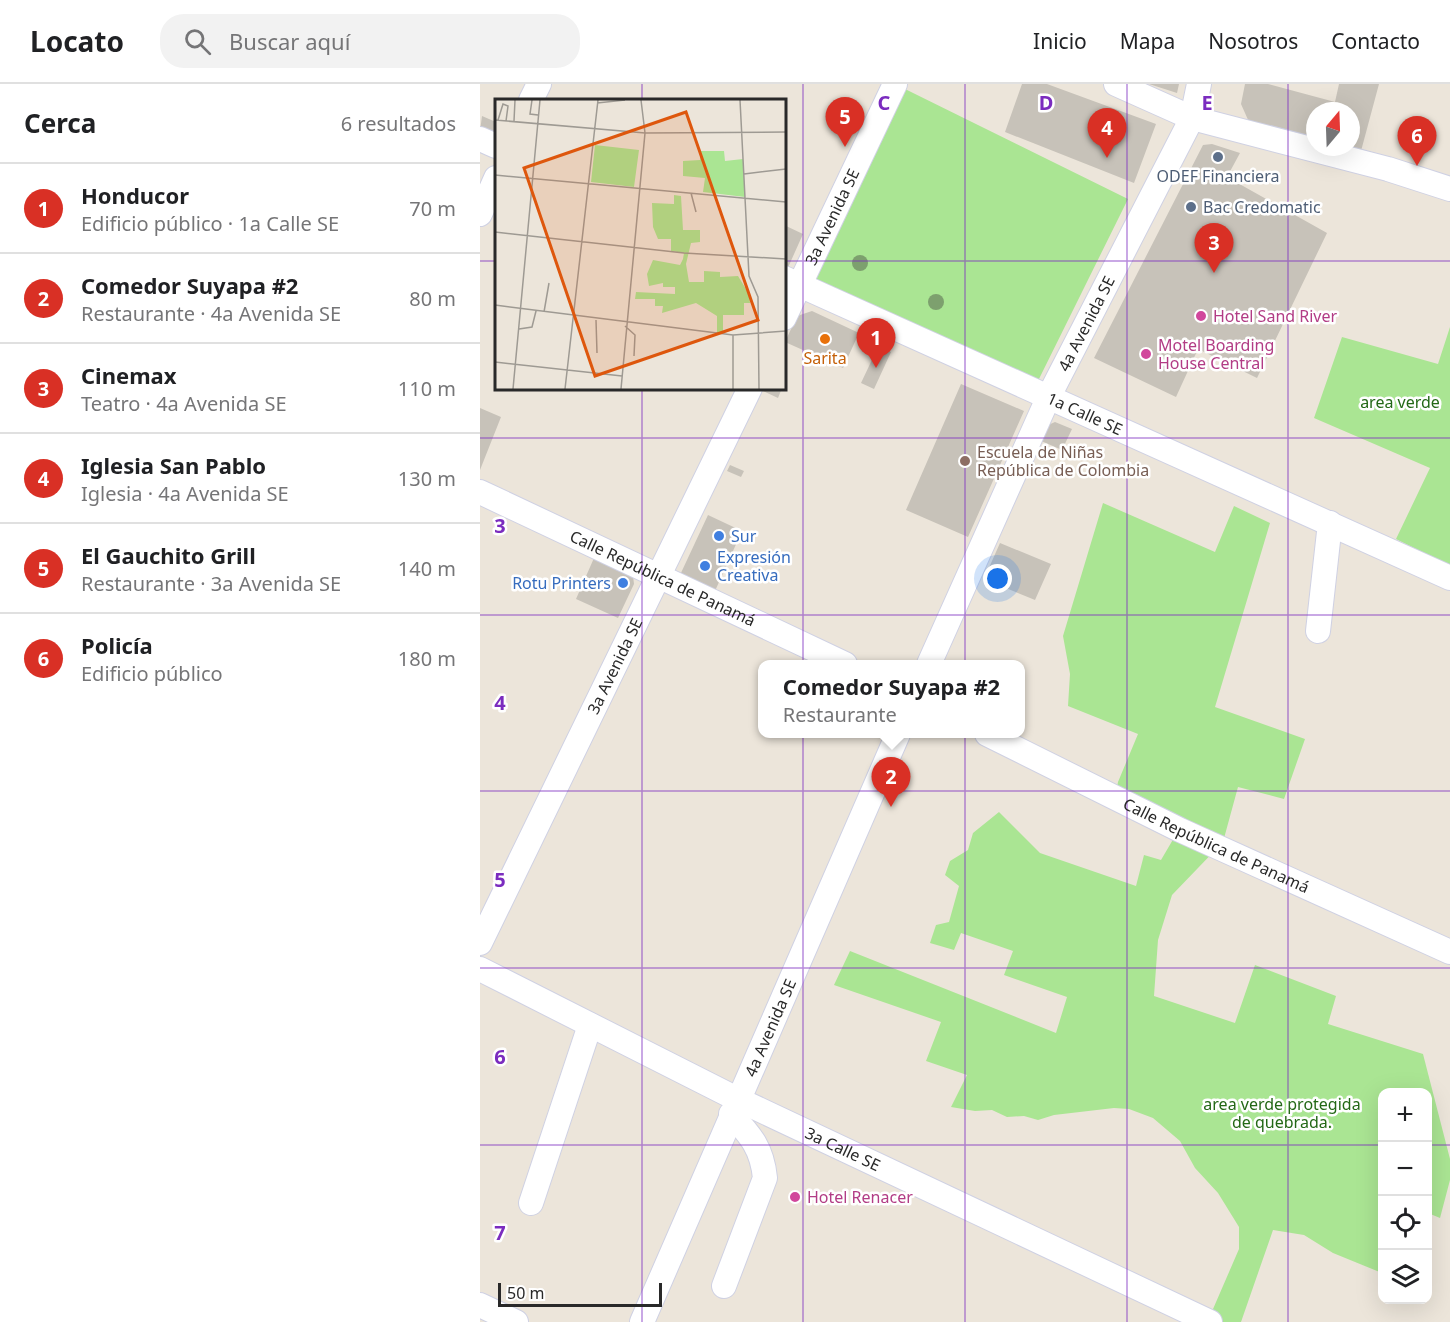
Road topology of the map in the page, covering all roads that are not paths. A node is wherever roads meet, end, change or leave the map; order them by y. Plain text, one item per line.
1 (539, 84) edge
2 (895, 84) edge
3 (1116, 84) edge
4 (1199, 84) edge
5 (532, 99) edge
6 (1192, 118) junction
7 (480, 139) edge
8 (495, 146) edge
9 (495, 180) edge
10 (1450, 189) edge
11 (480, 214) edge
12 (793, 281) edge
13 (786, 310) edge
14 (749, 390) edge
15 (1049, 396) junction
16 (480, 492) edge
17 (1329, 523) junction
18 (658, 575) junction
19 (1450, 578) edge
20 (1318, 631) dead end
21 (837, 660) edge
22 (931, 660) edge
23 (896, 738) edge
24 (995, 738) edge
25 (480, 943) edge
26 (1450, 952) edge
27 (480, 969) edge
28 (590, 1025) junction
29 (734, 1107) junction
30 (531, 1203) dead end
31 (724, 1286) dead end
32 (480, 1305) edge
33 (516, 1322) edge
34 (642, 1322) edge
35 (1210, 1322) edge

1 - 5 street
2 - 12 street, 3a Avenida SE
3 - 6 street
4 - 6 street, 4a Avenida SE
6 - 10 street
6 - 15 street, 4a Avenida SE
7 - 8 street
9 - 11 street
12 - 13 street, 3a Avenida SE
12 - 15 street, 1a Calle SE
14 - 18 street, 3a Avenida SE
15 - 17 street, 1a Calle SE
15 - 22 street, 4a Avenida SE
16 - 18 street, Calle República de Panamá
17 - 19 street, 1a Calle SE
17 - 20 street
18 - 21 street, Calle República de Panamá
18 - 25 street, 3a Avenida SE
23 - 29 street, 4a Avenida SE
24 - 26 street, Calle República de Panamá
27 - 28 street, 3a Calle SE
28 - 29 street, 3a Calle SE
28 - 30 street
29 - 31 street
29 - 34 street, 4a Avenida SE
29 - 35 street, 3a Calle SE
32 - 33 street

